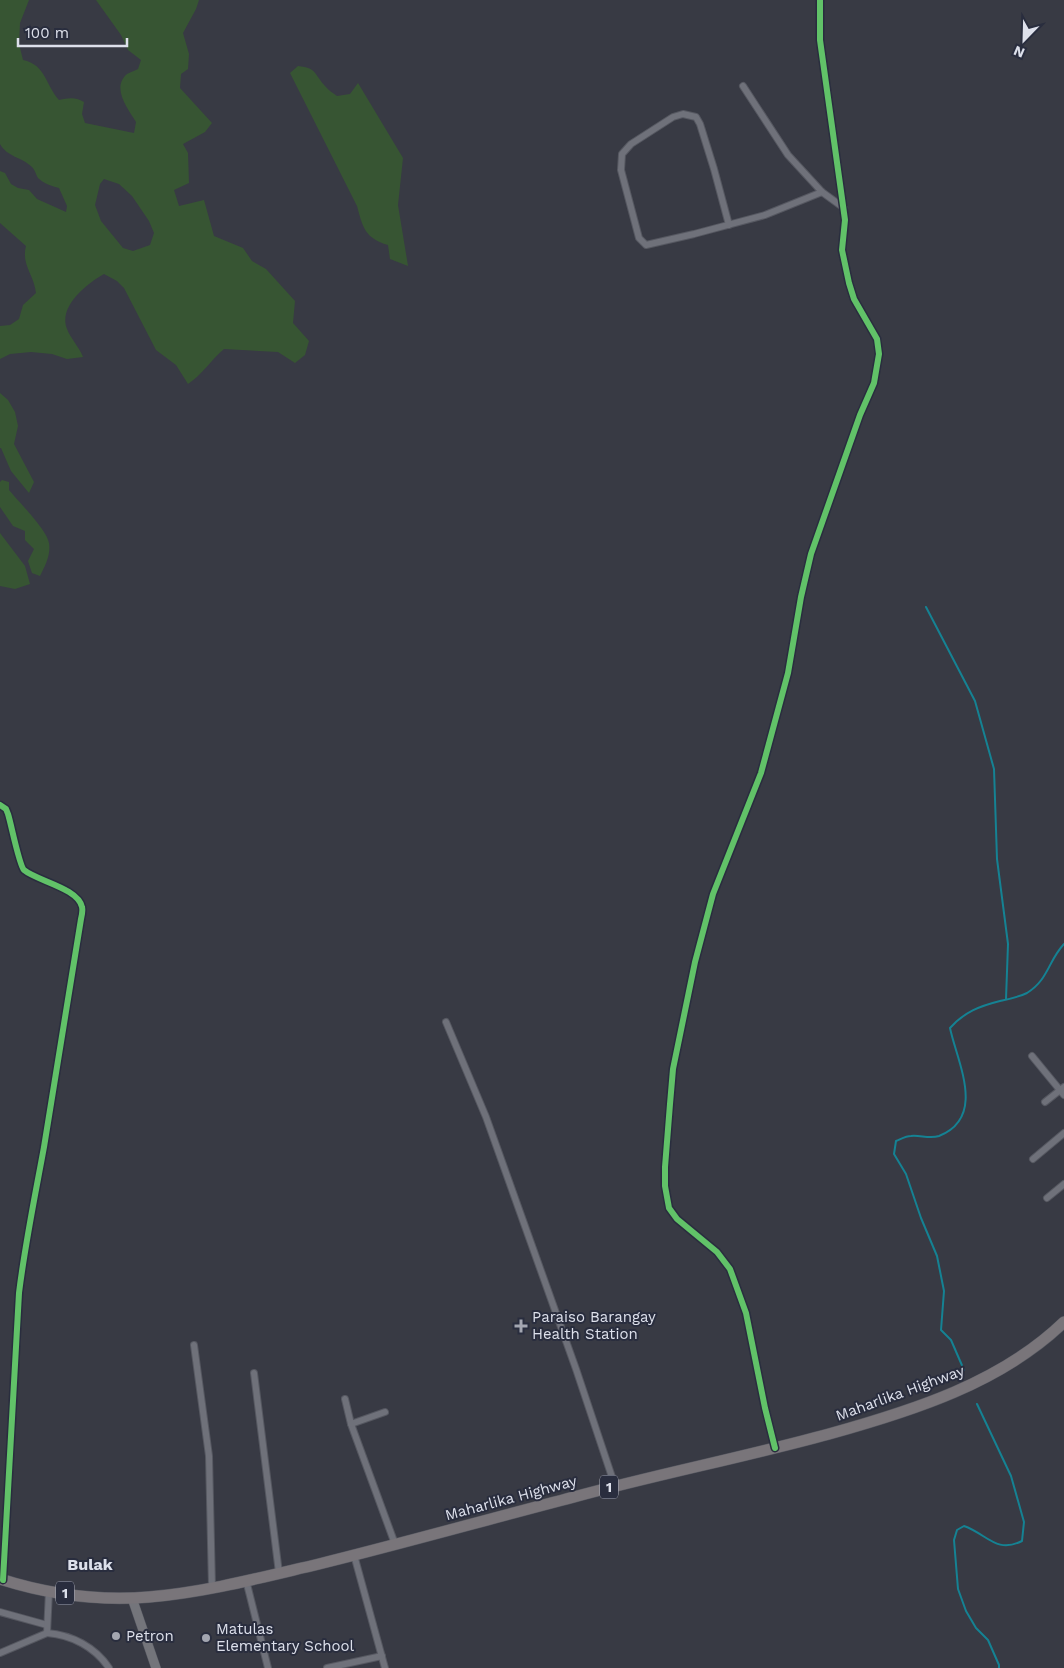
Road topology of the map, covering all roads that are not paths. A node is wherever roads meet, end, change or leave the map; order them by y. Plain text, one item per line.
1 (820, 0) edge
2 (743, 86) dead end
3 (822, 192) junction
4 (844, 208) junction
5 (729, 225) junction
6 (0, 805) edge
7 (446, 1022) dead end
8 (1032, 1056) dead end
9 (1063, 1091) edge
10 (1045, 1102) dead end
11 (1064, 1134) edge
12 (1033, 1159) dead end
13 (1064, 1184) edge
14 (1047, 1198) dead end
15 (1064, 1322) edge
16 (194, 1345) dead end
17 (254, 1373) dead end
18 (345, 1399) dead end
19 (385, 1412) dead end
20 (351, 1424) junction
21 (776, 1448) junction
22 (615, 1486) junction
23 (395, 1544) junction
24 (354, 1555) junction
25 (279, 1573) junction
26 (1, 1579) edge
27 (246, 1580) junction
28 (212, 1587) junction
29 (49, 1591) junction
30 (132, 1598) junction
31 (0, 1612) edge
32 (47, 1625) junction
33 (46, 1633) junction
34 (0, 1653) edge
35 (382, 1656) junction
36 (109, 1668) edge
37 (156, 1668) edge
38 (268, 1668) edge
39 (327, 1668) edge
40 (385, 1668) edge

1 - 4 street
2 - 3 street
3 - 4 street
3 - 5 street
4 - 21 street
5 - 5 street
6 - 26 street
7 - 22 street
8 - 9 street
9 - 10 street
11 - 12 street
13 - 14 street
15 - 21 highway, Maharlika Highway / 1
16 - 28 street
17 - 25 street
18 - 20 street
19 - 20 street
20 - 23 street
21 - 22 highway, Maharlika Highway / 1
22 - 23 highway, Maharlika Highway / 1
23 - 24 highway, Maharlika Highway / 1
24 - 25 highway, Maharlika Highway / 1
24 - 35 street
25 - 27 highway, Maharlika Highway / 1
26 - 29 highway, Maharlika Highway / 1
27 - 28 highway, Maharlika Highway / 1
27 - 38 street
28 - 30 highway, Maharlika Highway / 1
29 - 30 highway, Maharlika Highway / 1
29 - 32 street
30 - 37 main road
31 - 32 street
32 - 33 street
33 - 34 street
33 - 36 street
35 - 39 street
35 - 40 street

